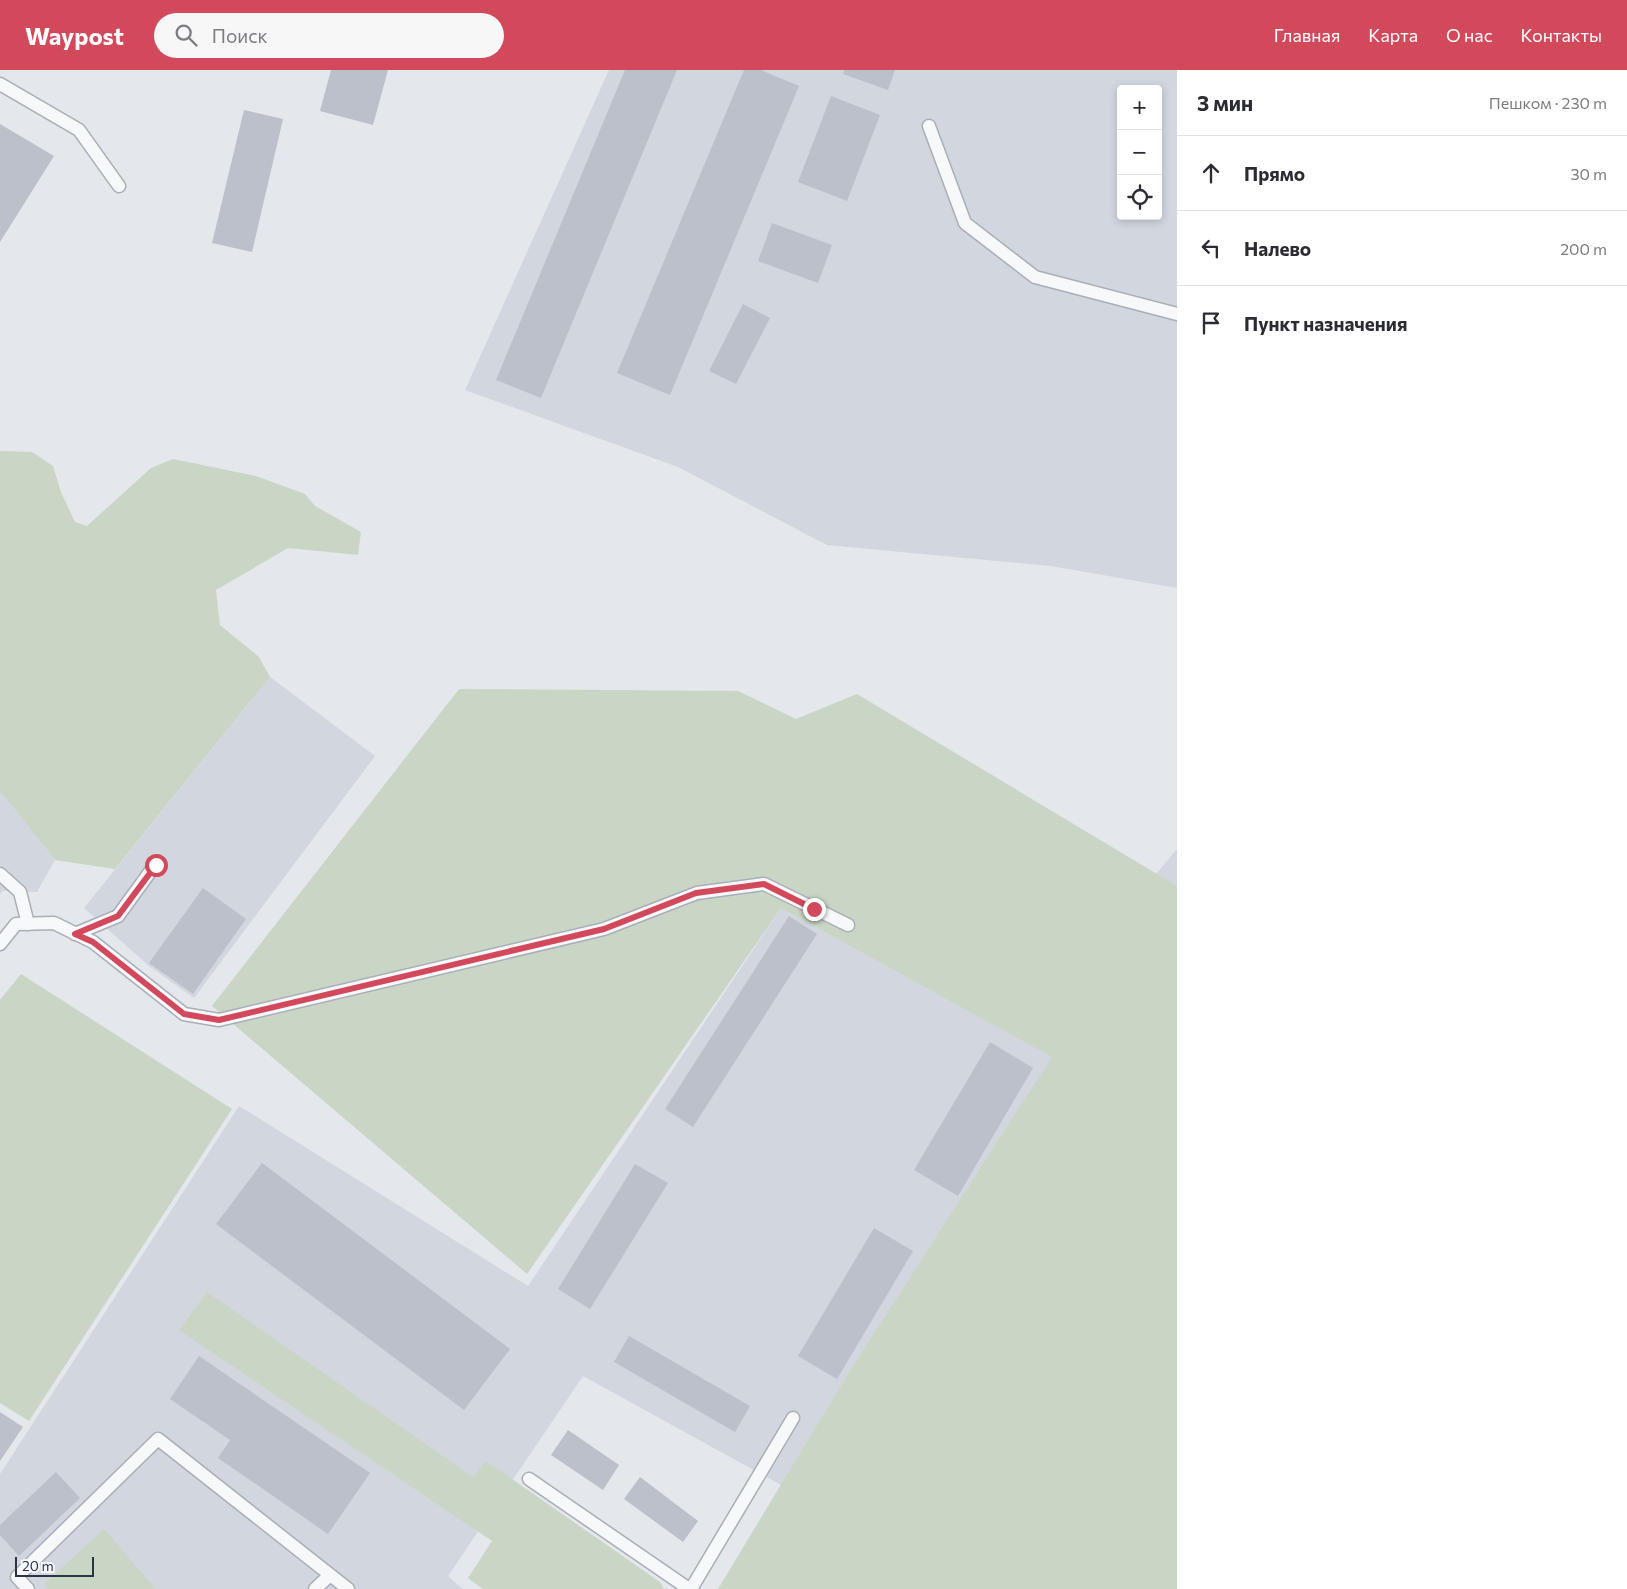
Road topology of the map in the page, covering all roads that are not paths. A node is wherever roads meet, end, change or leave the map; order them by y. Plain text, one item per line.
1 (0, 84) edge
2 (929, 126) dead end
3 (118, 186) dead end
4 (1177, 314) edge
5 (156, 865) dead end
6 (0, 874) edge
7 (28, 924) junction
8 (848, 926) dead end
9 (75, 934) junction
10 (0, 944) edge
11 (793, 1418) dead end
12 (529, 1478) dead end
13 (330, 1575) junction
14 (28, 1589) edge
15 (315, 1589) edge
16 (348, 1589) edge
17 (690, 1589) edge

1 - 3 lane
2 - 4 lane
5 - 9 lane
6 - 7 lane
7 - 9 lane
7 - 10 lane
8 - 9 lane
11 - 17 lane
12 - 17 lane
13 - 14 lane
13 - 15 lane
13 - 16 lane

